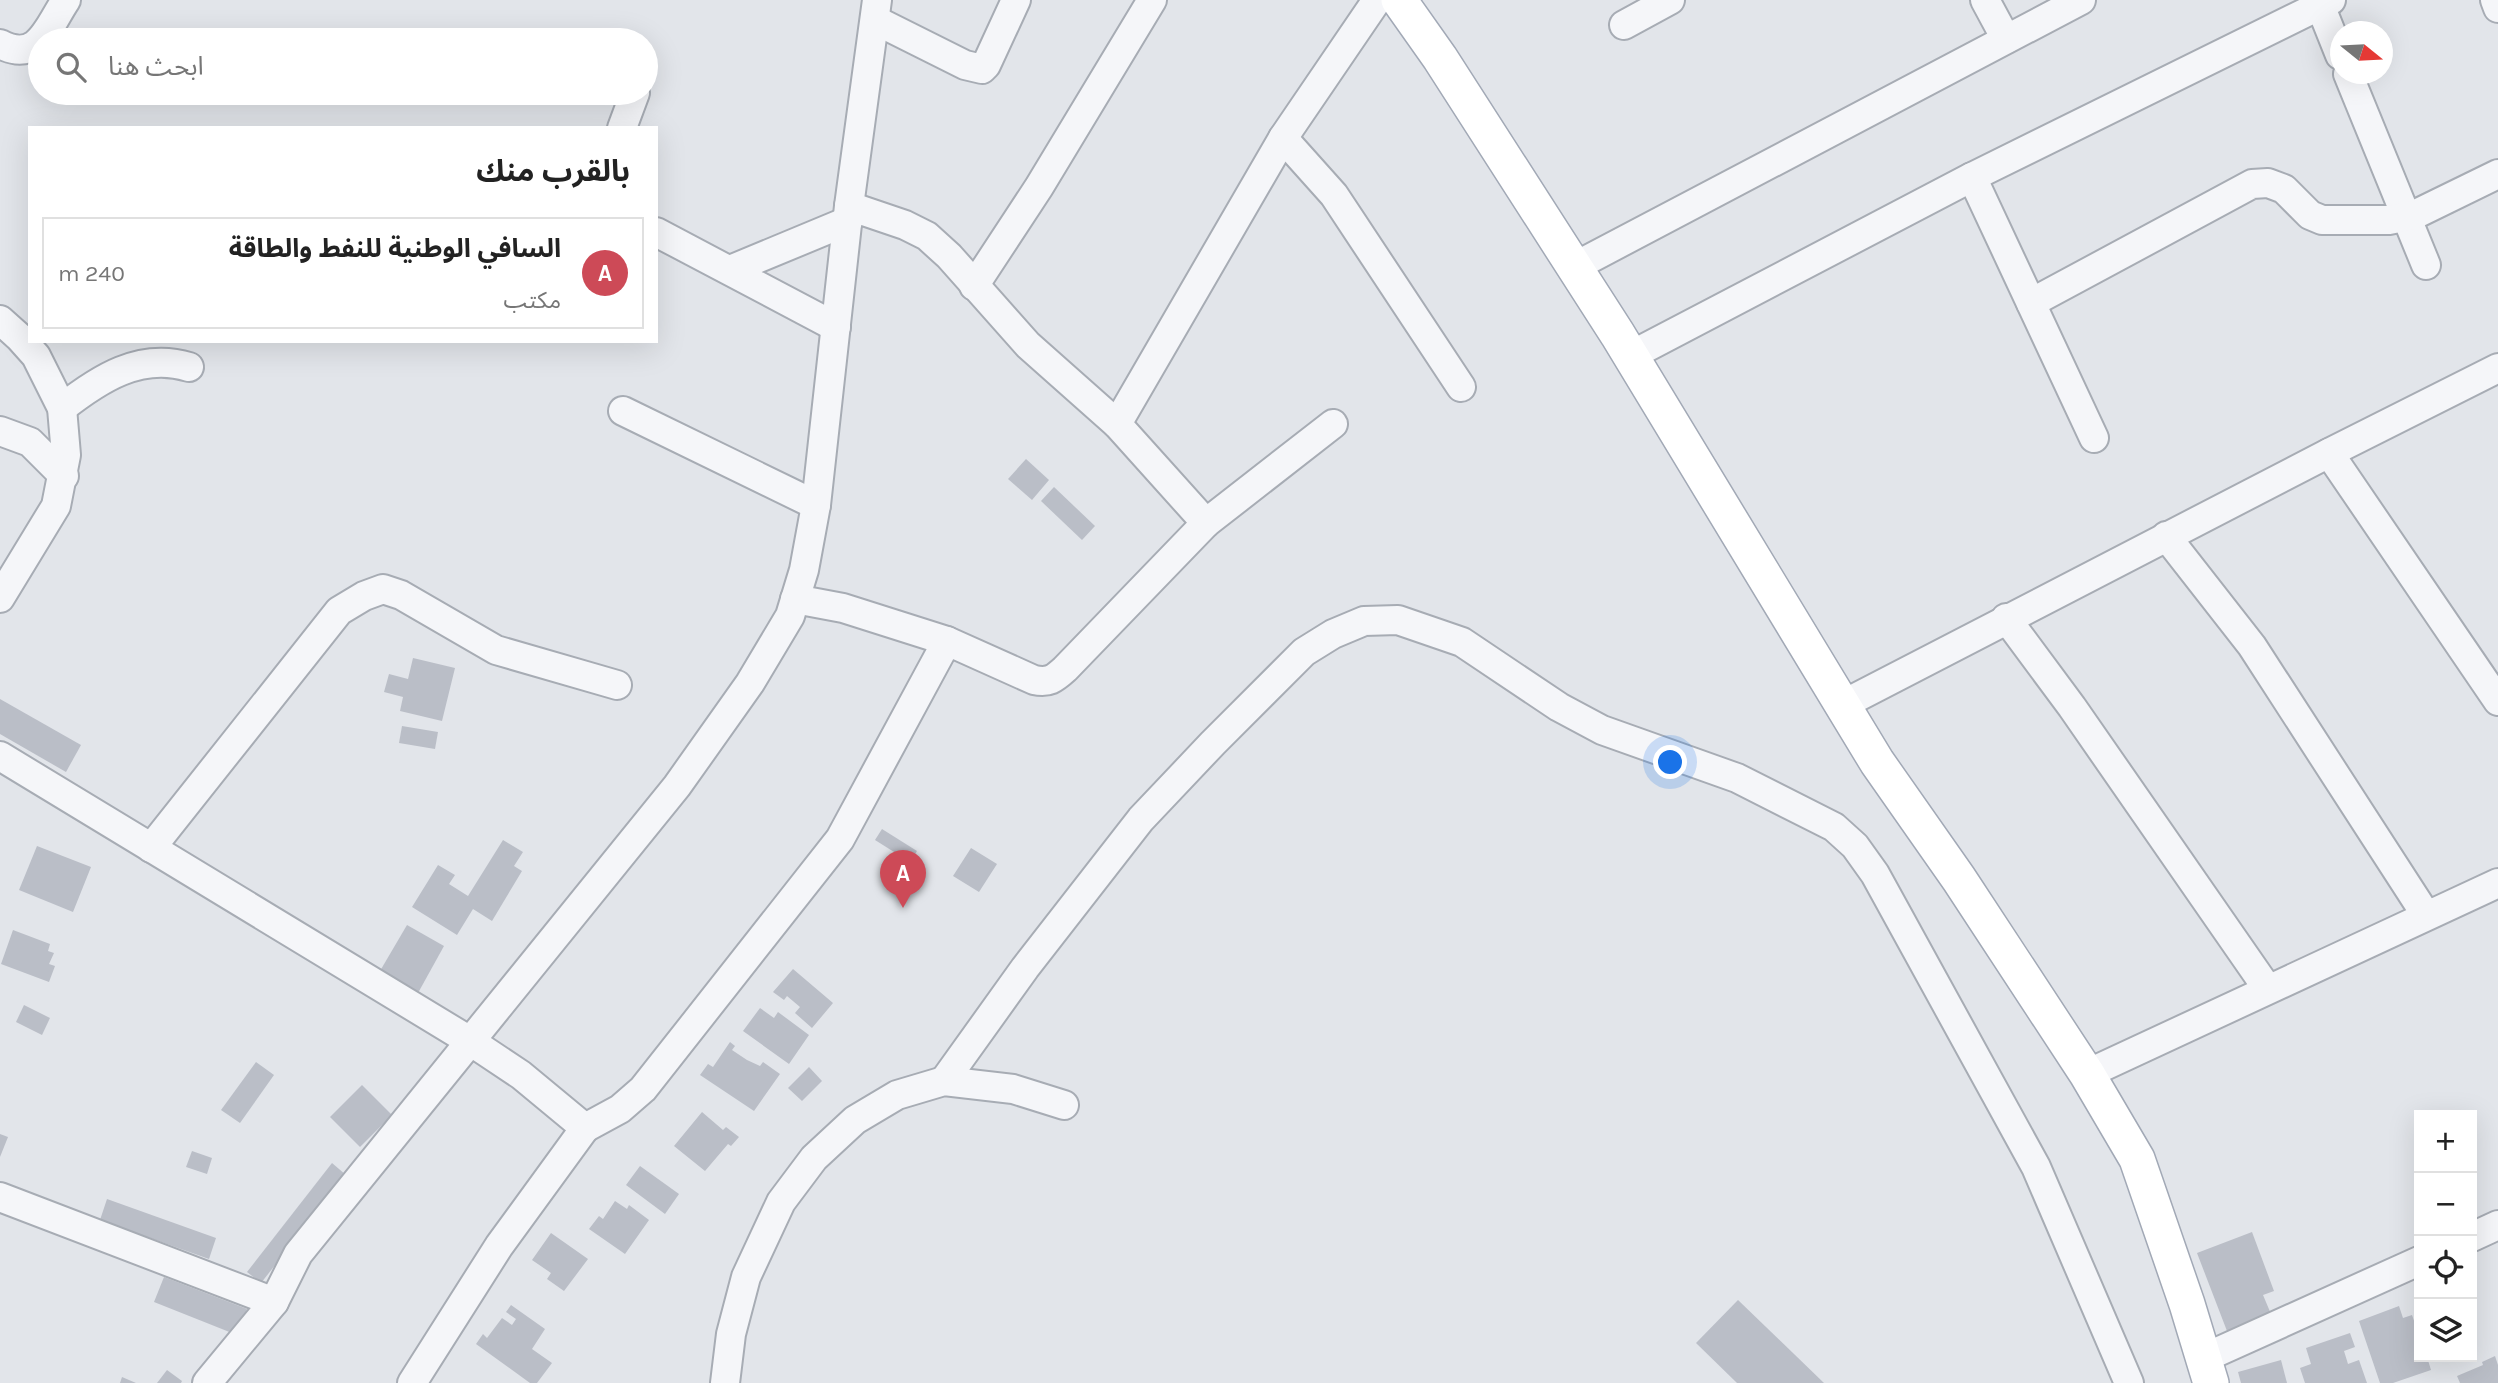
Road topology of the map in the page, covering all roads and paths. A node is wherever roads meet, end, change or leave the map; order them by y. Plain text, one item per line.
1 (66, 0) edge
2 (993, 0) edge
3 (1016, 0) edge
4 (1152, 0) edge
5 (1377, 0) edge
6 (1399, 0) edge
7 (1670, 0) edge
8 (1985, 0) edge
9 (2081, 0) edge
10 (2495, 0) edge
11 (2325, 2) edge
12 (2498, 8) edge
13 (876, 10) edge
14 (2330, 21) edge
15 (1624, 25) dead end
16 (47, 28) edge
17 (998, 38) junction
18 (2006, 39) junction
19 (0, 44) edge
20 (28, 49) edge
21 (2352, 84) edge
22 (631, 105) edge
23 (623, 126) edge
24 (1283, 138) junction
25 (2498, 174) edge
26 (1972, 177) junction
27 (848, 213) junction
28 (2406, 217) junction
29 (658, 233) edge
30 (2426, 265) dead end
31 (1574, 267) junction
32 (730, 270) junction
33 (974, 286) junction
34 (2031, 303) junction
35 (0, 320) edge
36 (836, 327) junction
37 (1630, 356) junction
38 (189, 367) dead end
39 (2498, 368) edge
40 (1461, 387) dead end
41 (62, 408) junction
42 (623, 411) dead end
43 (1117, 424) junction
44 (1333, 424) dead end
45 (0, 431) edge
46 (2094, 438) dead end
47 (2329, 453) junction
48 (64, 476) junction
49 (816, 505) junction
50 (1206, 523) junction
51 (2166, 536) junction
52 (0, 598) edge
53 (795, 599) junction
54 (2006, 618) junction
55 (947, 641) junction
56 (617, 685) dead end
57 (2498, 701) edge
58 (1842, 705) junction
59 (0, 756) edge
60 (151, 848) junction
61 (2498, 883) edge
62 (2427, 915) junction
63 (2267, 988) junction
64 (470, 1041) junction
65 (2087, 1074) junction
66 (944, 1081) junction
67 (1064, 1105) dead end
68 (585, 1128) junction
69 (0, 1197) edge
70 (2498, 1225) edge
71 (2474, 1236) edge
72 (2414, 1264) edge
73 (274, 1302) junction
74 (2208, 1371) edge
75 (207, 1383) edge
76 (412, 1383) edge
77 (725, 1383) edge
78 (2129, 1383) edge

1 - 16 street
2 - 17 street
3 - 17 street
4 - 33 street
5 - 24 street
6 - 31 main road
7 - 15 street
8 - 18 street
9 - 18 street
10 - 12 street
11 - 14 street
11 - 26 street
13 - 17 street
13 - 27 street
18 - 31 street
19 - 20 street
21 - 28 street
22 - 23 street
24 - 40 street
24 - 43 street
25 - 28 street
26 - 34 street
26 - 37 street
27 - 32 street
27 - 33 street
27 - 36 street
28 - 30 street
28 - 34 street
29 - 32 street
31 - 37 main road
32 - 36 street
33 - 43 street
34 - 46 street
35 - 41 street
36 - 49 street
37 - 58 main road
38 - 41 street
39 - 47 street
41 - 48 street
42 - 49 street
43 - 50 street
44 - 50 street
45 - 48 street
47 - 51 street
47 - 57 street
48 - 52 street
49 - 53 street
50 - 55 street
51 - 54 street
51 - 62 street
53 - 55 street
53 - 64 street
54 - 58 street
54 - 63 street
55 - 68 street
56 - 60 street
58 - 65 main road
59 - 60 street
60 - 64 street
61 - 62 street
62 - 63 street
63 - 65 street
64 - 68 street
64 - 73 street
65 - 74 main road
66 - 67 street
66 - 77 street
66 - 78 street
68 - 76 street
69 - 73 street
70 - 71 street
72 - 74 street
73 - 75 street

